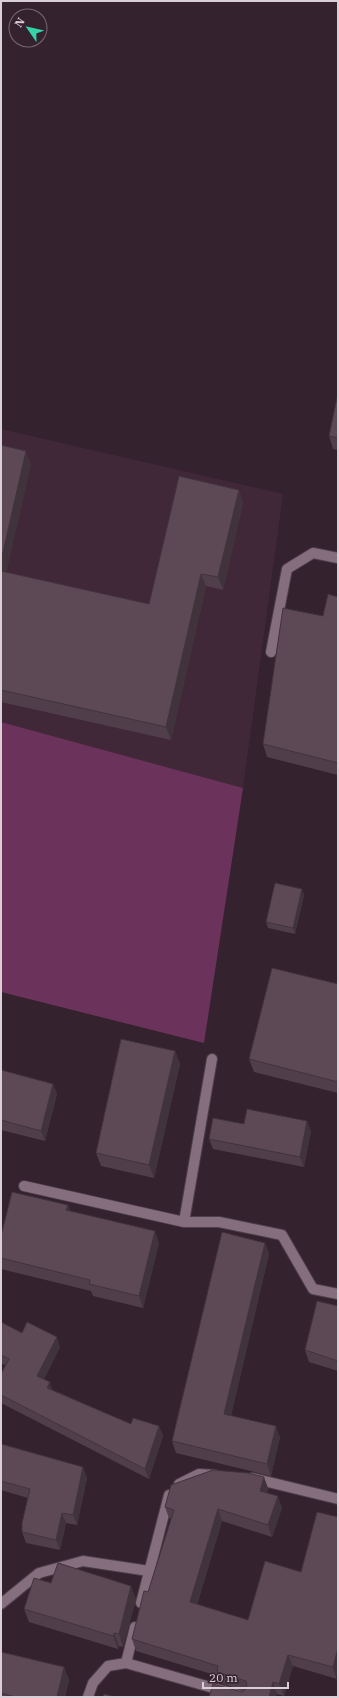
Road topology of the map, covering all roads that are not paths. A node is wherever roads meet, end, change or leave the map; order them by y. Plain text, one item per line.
1 (338, 558) edge
2 (271, 652) dead end
3 (212, 1059) dead end
4 (24, 1186) dead end
5 (184, 1222) junction
6 (338, 1294) edge
7 (222, 1476) edge
8 (246, 1478) edge
9 (338, 1499) edge
10 (149, 1572) junction
11 (1, 1604) edge
12 (126, 1663) junction
13 (88, 1697) edge
14 (245, 1697) edge

1 - 2 street
3 - 5 street
4 - 5 street
5 - 6 street
7 - 10 street
8 - 9 street
10 - 11 street
10 - 12 street
12 - 13 street
12 - 14 street

